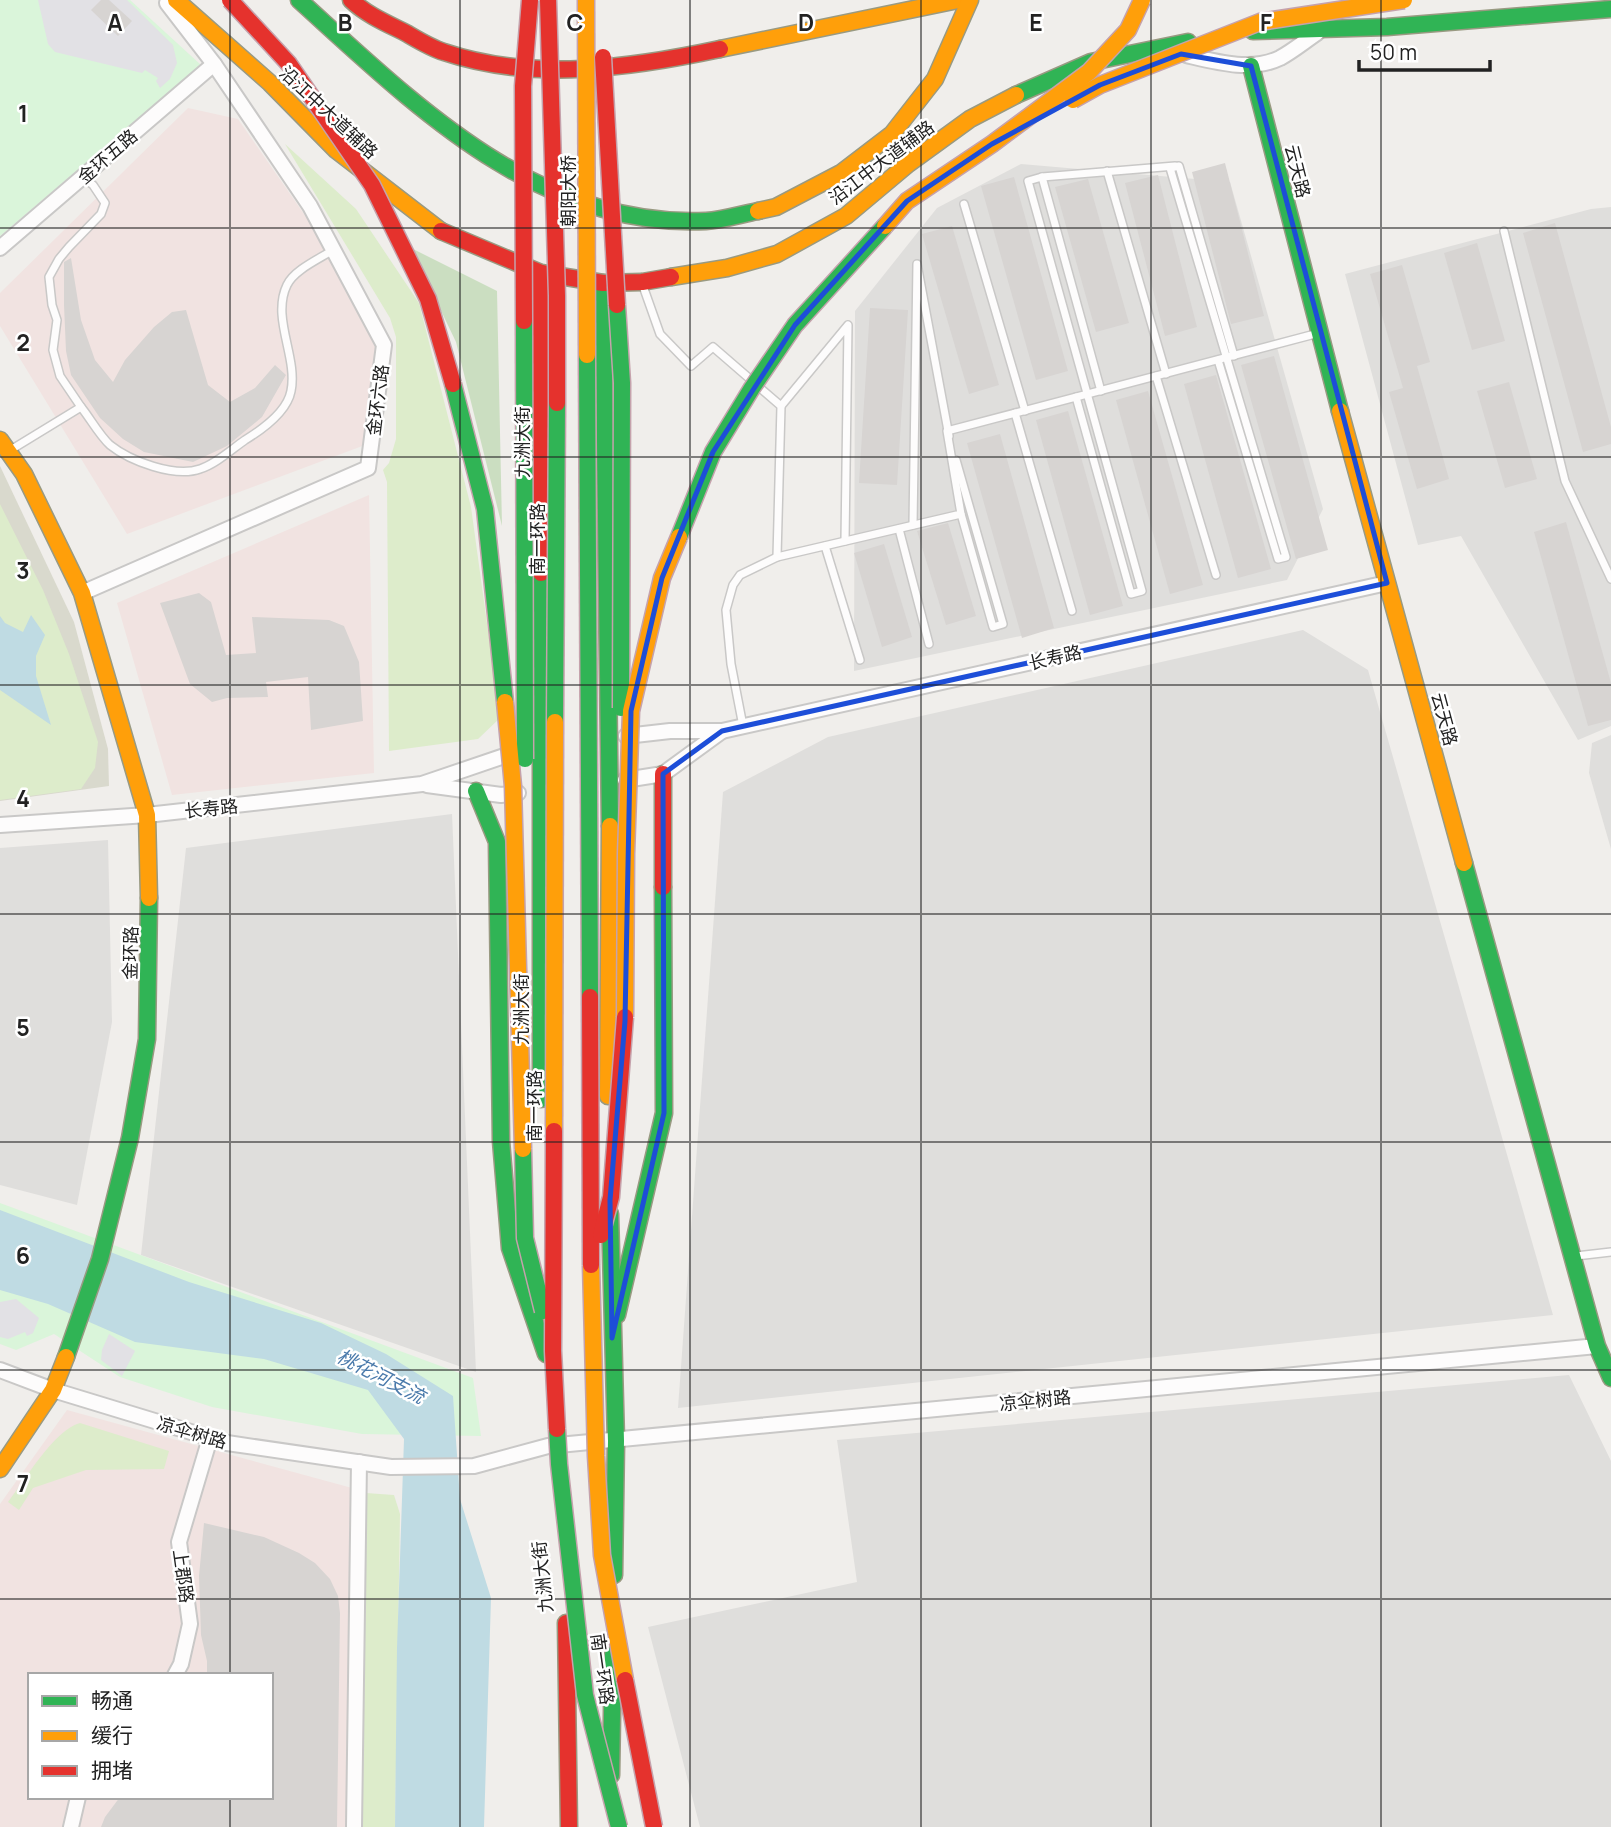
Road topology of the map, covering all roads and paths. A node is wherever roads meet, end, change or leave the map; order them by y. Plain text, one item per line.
1 (165, 0) edge
2 (176, 0) edge
3 (230, 0) edge
4 (299, 0) edge
5 (351, 0) edge
6 (530, 0) edge
7 (548, 0) edge
8 (586, 0) edge
9 (599, 0) edge
10 (958, 0) edge
11 (970, 0) edge
12 (1142, 0) edge
13 (1405, 0) edge
14 (1611, 9) edge
15 (1320, 31) junction
16 (1158, 48) junction
17 (214, 64) junction
18 (1251, 66) junction
19 (992, 144) junction
20 (1179, 166) junction
21 (1107, 171) junction
22 (82, 177) junction
23 (1042, 177) junction
24 (964, 204) dead end
25 (1504, 231) dead end
26 (0, 248) edge
27 (333, 249) junction
28 (541, 273) junction
29 (642, 282) junction
30 (603, 284) junction
31 (1319, 333) junction
32 (1234, 356) junction
33 (1222, 359) junction
34 (1166, 374) junction
35 (1156, 376) junction
36 (556, 379) joint
37 (588, 381) joint
38 (1101, 391) junction
39 (1086, 395) junction
40 (1076, 397) junction
41 (781, 406) junction
42 (81, 407) junction
43 (1025, 411) junction
44 (1015, 413) junction
45 (947, 431) junction
46 (4, 446) edge
47 (961, 514) junction
48 (913, 526) junction
49 (899, 529) junction
50 (845, 541) junction
51 (825, 546) junction
52 (777, 557) junction
53 (1216, 575) dead end
54 (1611, 579) edge
55 (1387, 583) junction
56 (82, 593) junction
57 (1072, 611) dead end
58 (929, 644) dead end
59 (860, 660) dead end
60 (743, 726) junction
61 (722, 731) junction
62 (608, 740) junction
63 (540, 748) junction
64 (663, 774) junction
65 (610, 782) junction
66 (422, 784) junction
67 (476, 791) junction
68 (539, 792) junction
69 (147, 815) junction
70 (0, 825) edge
71 (608, 1108) junction
72 (542, 1229) junction
73 (1611, 1252) edge
74 (1572, 1257) junction
75 (591, 1274) junction
76 (612, 1338) junction
77 (1597, 1346) junction
78 (549, 1353) junction
79 (0, 1370) edge
80 (1611, 1378) edge
81 (53, 1390) junction
82 (210, 1438) junction
83 (616, 1441) junction
84 (548, 1446) junction
85 (359, 1462) junction
86 (0, 1469) edge
87 (176, 1673) edge
88 (78, 1799) edge
89 (71, 1827) edge
90 (354, 1827) edge
91 (569, 1827) edge
92 (610, 1827) edge
93 (619, 1827) edge
94 (654, 1827) edge

1 - 17 street, 金环六路
2 - 28 main road, 沿江中大道辅路
3 - 78 main road, bridge
4 - 11 main road, bridge
5 - 10 main road, bridge
6 - 72 main road, bridge
7 - 36 main road, 朝阳大桥, bridge
8 - 37 main road, 朝阳大桥, bridge
9 - 71 main road, bridge
12 - 19 main road, bridge
13 - 19 main road, bridge
14 - 15 main road, 沿江中大道辅路
15 - 16 main road, 沿江中大道辅路
15 - 18 street
16 - 18 street
16 - 29 main road, 沿江中大道辅路
17 - 22 street, 金环五路
17 - 27 street, 金环六路
18 - 31 main road, 云天路
19 - 75 main road, bridge
20 - 21 lane
20 - 32 lane
20 - 33 lane
21 - 23 lane
21 - 34 lane
22 - 26 street, 金环五路
22 - 42 lane
23 - 38 lane
23 - 39 lane
24 - 43 lane
25 - 54 lane
27 - 42 lane
27 - 56 street, 金环六路
28 - 30 main road, 沿江中大道辅路
28 - 63 main road, 九洲大街
29 - 30 main road, 沿江中大道辅路
29 - 41 lane
30 - 62 main road
31 - 32 lane
31 - 55 main road, 云天路
32 - 33 lane
33 - 33 lane
33 - 34 lane
34 - 35 lane
35 - 38 lane
35 - 53 lane
36 - 78 main road, 南一环路, bridge
37 - 75 main road, 南一环路, bridge
38 - 39 lane
39 - 40 lane
39 - 40 lane
40 - 43 lane
41 - 50 lane
41 - 52 lane
42 - 46 lane
43 - 44 lane
44 - 45 lane
44 - 57 lane
45 - 47 lane
45 - 47 lane
45 - 48 lane
46 - 56 main road, 金环路
47 - 48 lane
48 - 49 lane
49 - 50 lane
49 - 58 lane
50 - 51 lane
51 - 52 lane
51 - 59 lane
52 - 60 lane
55 - 60 street, 长寿路
55 - 74 main road, 云天路
56 - 69 main road, 金环路
60 - 61 street, 长寿路
61 - 62 street, 长寿路
61 - 64 street, 长寿路
62 - 63 street, 长寿路
62 - 65 main road
63 - 66 street, 长寿路
63 - 68 main road, 九洲大街
64 - 65 street, 长寿路
64 - 76 main road
65 - 68 street, 长寿路
65 - 71 main road
66 - 67 street, 长寿路
66 - 69 street, 长寿路
67 - 68 street, 长寿路
67 - 78 main road
68 - 72 main road, 九洲大街
69 - 70 street, 长寿路
69 - 81 main road, 金环路
71 - 76 main road
72 - 78 main road, 九洲大街
73 - 74 lane
74 - 77 main road, 云天路
75 - 94 main road, 南一环路, bridge
76 - 83 main road
77 - 80 main road, 云天路
77 - 83 street, 凉伞树路
78 - 84 main road, 九洲大街
78 - 93 main road, 南一环路, bridge
79 - 81 street, 凉伞树路
81 - 82 street, 凉伞树路
81 - 86 main road, 金环路
82 - 85 street, 凉伞树路
82 - 87 street, 上郡路
83 - 84 street, 凉伞树路
83 - 92 main road
84 - 85 street, 凉伞树路
84 - 91 main road, 九洲大街
85 - 90 street
88 - 89 street

